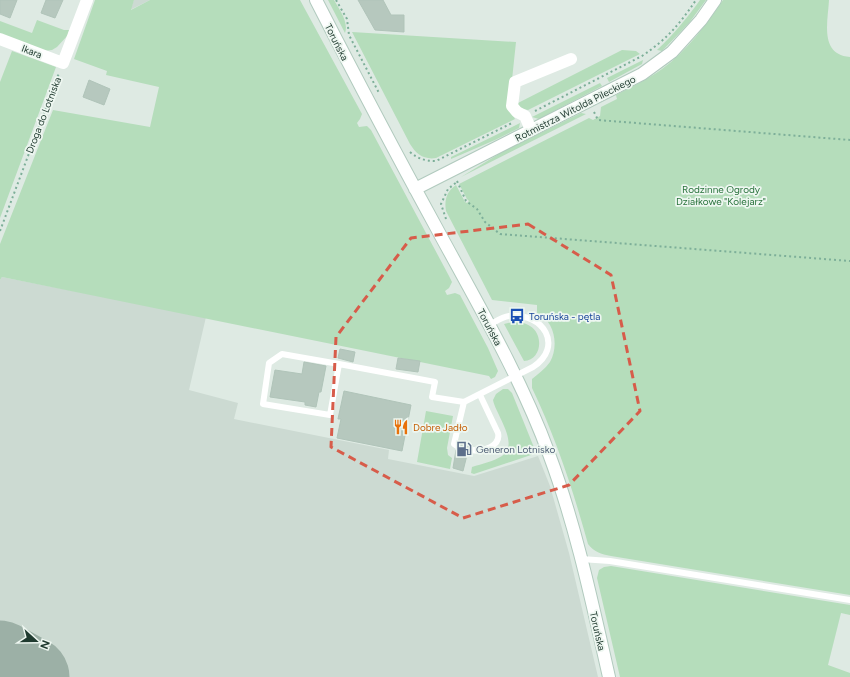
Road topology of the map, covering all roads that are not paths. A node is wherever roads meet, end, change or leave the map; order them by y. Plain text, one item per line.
1 (87, 0) edge
2 (316, 0) edge
3 (715, 0) edge
4 (0, 39) edge
5 (571, 59) dead end
6 (531, 130) junction
7 (415, 189) junction
8 (489, 325) junction
9 (339, 364) junction
10 (515, 376) junction
11 (480, 395) junction
12 (464, 402) junction
13 (457, 446) dead end
14 (472, 450) dead end
15 (581, 559) junction
16 (850, 600) edge
17 (609, 677) edge

1 - 4 main road, Ikara
2 - 7 main road, Toruńska
3 - 6 main road, Rotmistrza Witolda Pileckiego
5 - 6 main road
6 - 7 main road, Rotmistrza Witolda Pileckiego
7 - 8 main road, Toruńska
8 - 10 main road, Toruńska
8 - 10 lane
9 - 9 lane
9 - 12 lane
10 - 11 lane
10 - 15 main road, Toruńska
11 - 12 lane
11 - 14 lane
12 - 13 lane
15 - 16 lane
15 - 17 main road, Toruńska

